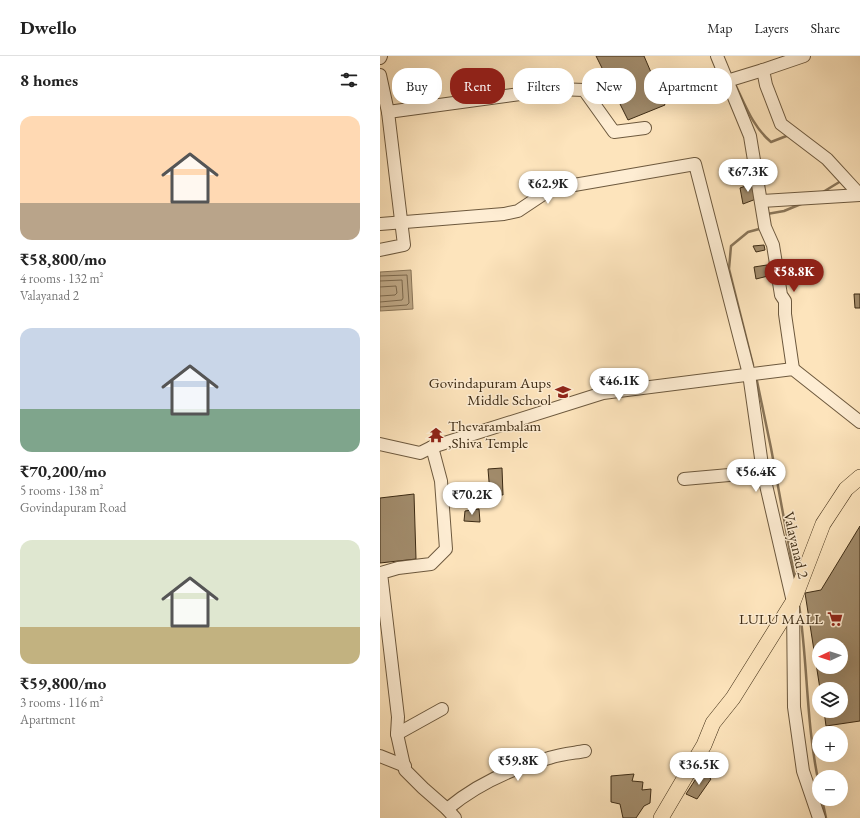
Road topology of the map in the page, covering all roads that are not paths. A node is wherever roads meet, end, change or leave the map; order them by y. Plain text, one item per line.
1 (717, 56) edge
2 (804, 56) edge
3 (722, 68) edge
4 (763, 70) junction
5 (380, 75) edge
6 (732, 79) edge
7 (732, 93) edge
8 (388, 112) junction
9 (385, 127) edge
10 (645, 128) dead end
11 (860, 195) edge
12 (760, 201) junction
13 (401, 222) junction
14 (380, 224) edge
15 (380, 250) edge
16 (793, 368) junction
17 (750, 374) junction
18 (860, 422) edge
19 (380, 444) edge
20 (432, 447) junction
21 (763, 472) junction
22 (860, 477) edge
23 (684, 479) dead end
24 (793, 602) junction
25 (442, 709) dead end
26 (397, 734) junction
27 (586, 751) dead end
28 (380, 756) edge
29 (405, 766) junction
30 (451, 813) edge
31 (661, 818) edge
32 (819, 818) edge

1 - 3 street
2 - 4 street
4 - 6 street
4 - 11 street
5 - 8 street
7 - 12 street
8 - 9 street
8 - 10 street
9 - 13 street
11 - 12 street
12 - 16 street
13 - 14 street
13 - 15 street
13 - 17 street, Valayanad 2
16 - 17 street
16 - 18 street
17 - 20 street
17 - 21 street, Valayanad 2
19 - 20 street
20 - 26 street
21 - 23 street
21 - 24 street, Valayanad 2
22 - 24 main road
24 - 31 main road
24 - 32 street, Valayanad 2
25 - 26 street
26 - 29 street
27 - 30 street
28 - 29 street
29 - 30 street

